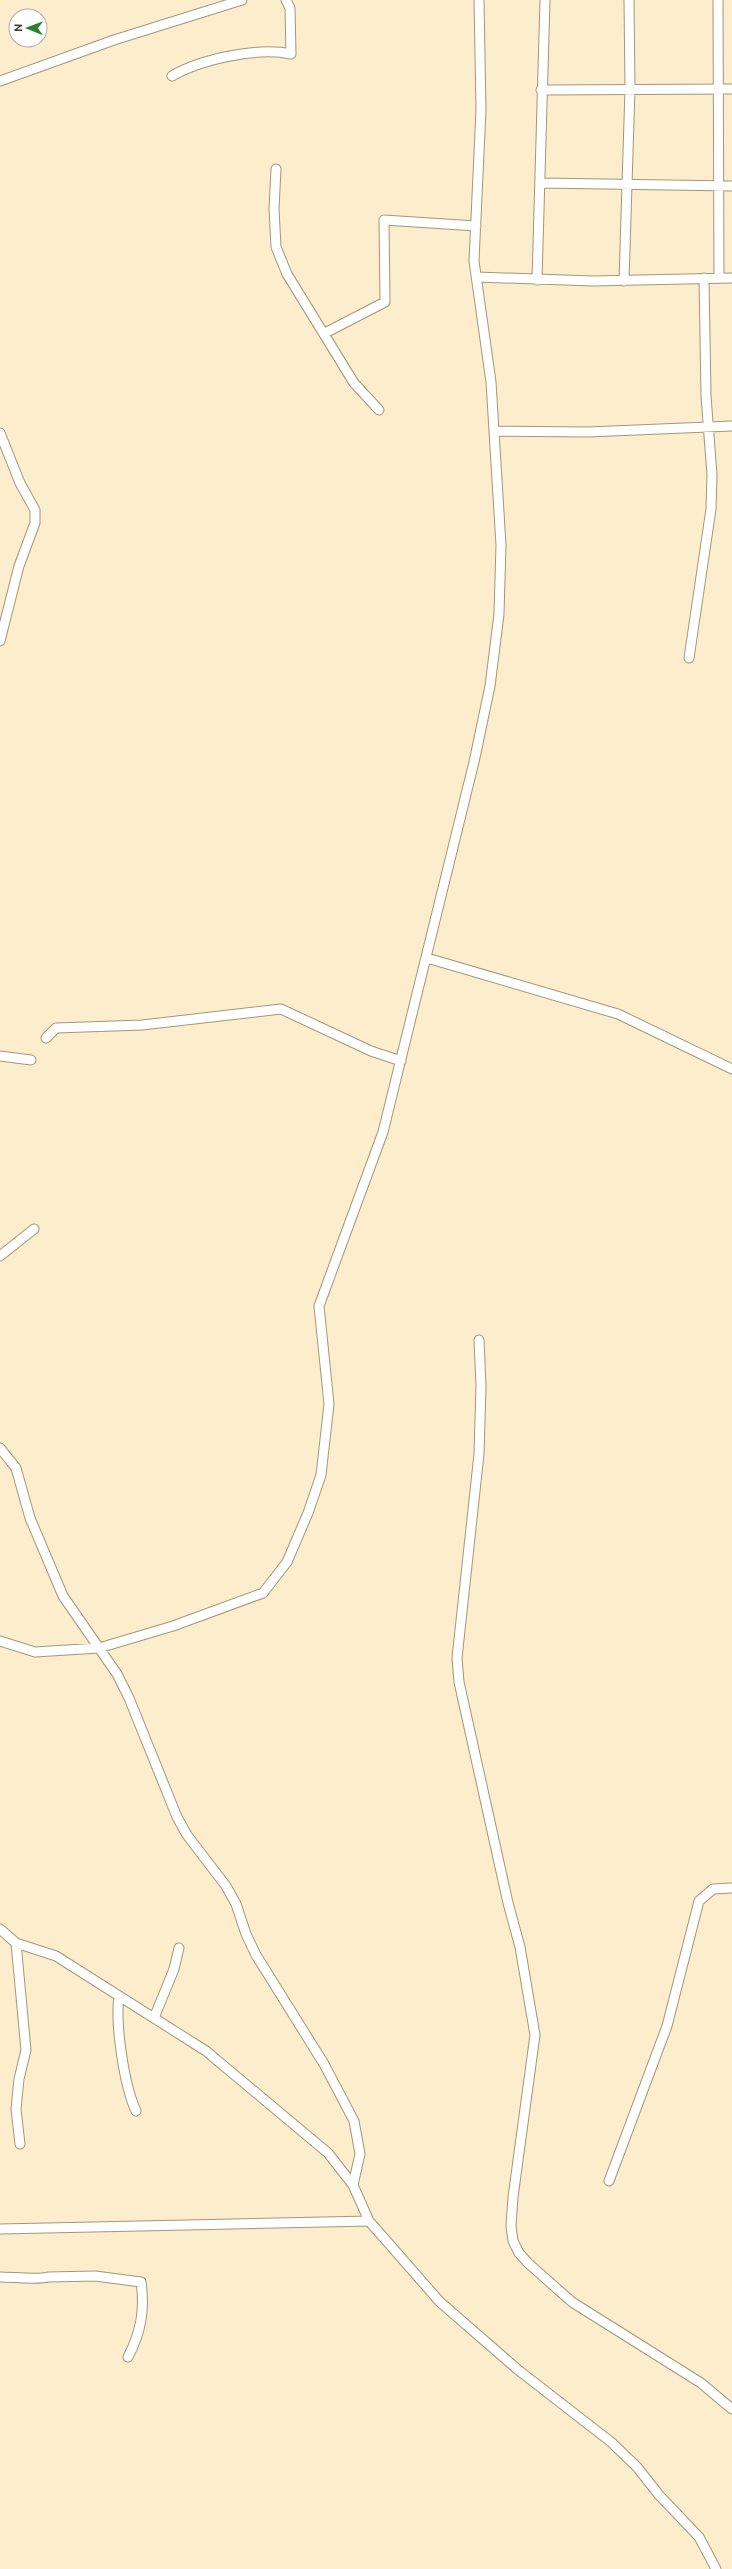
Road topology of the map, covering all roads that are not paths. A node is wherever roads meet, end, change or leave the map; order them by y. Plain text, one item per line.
1 (242, 0) edge
2 (286, 0) edge
3 (480, 0) edge
4 (545, 0) edge
5 (629, 0) edge
6 (718, 0) edge
7 (172, 76) dead end
8 (0, 81) edge
9 (630, 89) junction
10 (718, 89) junction
11 (732, 89) edge
12 (541, 90) junction
13 (276, 169) dead end
14 (541, 183) junction
15 (628, 184) junction
16 (718, 186) junction
17 (732, 186) edge
18 (476, 226) junction
19 (477, 277) junction
20 (704, 278) junction
21 (719, 278) junction
22 (732, 278) edge
23 (537, 280) junction
24 (624, 281) junction
25 (325, 333) junction
26 (379, 410) dead end
27 (708, 426) junction
28 (732, 426) edge
29 (494, 431) junction
30 (0, 433) edge
31 (0, 641) edge
32 (689, 658) dead end
33 (427, 958) junction
34 (46, 1038) dead end
35 (0, 1056) edge
36 (31, 1060) dead end
37 (401, 1061) junction
38 (732, 1069) edge
39 (34, 1229) dead end
40 (0, 1256) edge
41 (479, 1340) dead end
42 (0, 1448) edge
43 (0, 1641) edge
44 (99, 1648) junction
45 (732, 1888) edge
46 (0, 1929) edge
47 (16, 1942) junction
48 (179, 1948) dead end
49 (119, 1996) junction
50 (154, 2018) junction
51 (136, 2111) dead end
52 (20, 2144) dead end
53 (609, 2181) dead end
54 (353, 2185) junction
55 (370, 2221) junction
56 (0, 2228) edge
57 (0, 2277) edge
58 (128, 2357) dead end
59 (732, 2409) edge
60 (716, 2569) edge

1 - 8 street
2 - 7 street
3 - 18 street
4 - 12 street
5 - 9 street
6 - 10 street
9 - 10 street
9 - 12 street
9 - 15 street
10 - 11 street
10 - 16 street
12 - 14 street
13 - 25 street
14 - 15 street
14 - 23 street
15 - 16 street
15 - 24 street
16 - 17 street
16 - 21 street
18 - 19 street
18 - 25 street
19 - 23 street
19 - 29 street
20 - 21 street
20 - 24 street
20 - 27 street
21 - 22 street
23 - 24 street
25 - 26 street
27 - 28 street
27 - 29 street
27 - 32 street
29 - 33 street
30 - 31 street
33 - 37 street
33 - 38 street
34 - 37 street
35 - 36 street
37 - 44 street
39 - 40 street
41 - 59 street
42 - 44 street
43 - 44 street
44 - 54 street
45 - 53 street
46 - 47 street
47 - 49 street
47 - 52 street
48 - 50 street
49 - 50 street
49 - 51 street
50 - 54 street
54 - 55 street
55 - 56 street
55 - 60 street
57 - 58 street

